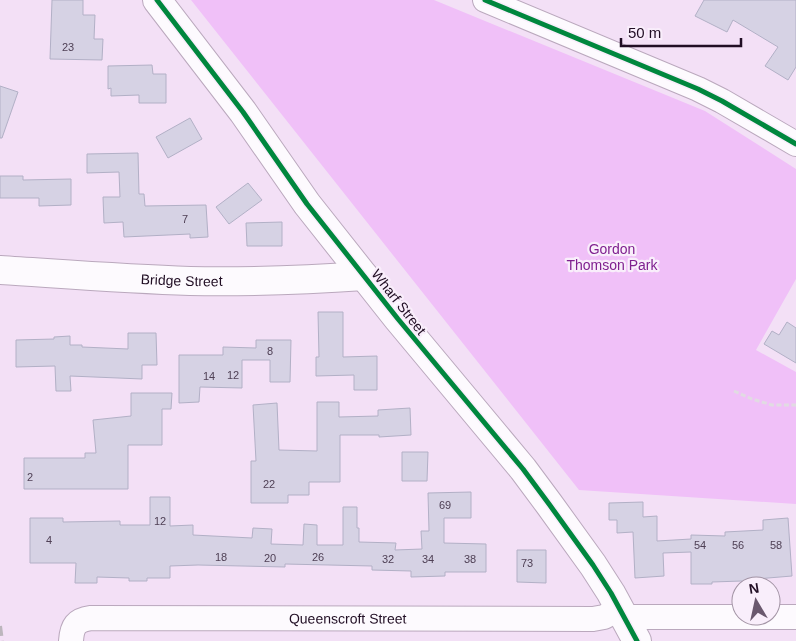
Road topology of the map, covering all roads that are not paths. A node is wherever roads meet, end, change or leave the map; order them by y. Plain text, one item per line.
1 (157, 0) edge
2 (485, 0) edge
3 (796, 144) edge
4 (0, 270) edge
5 (364, 276) junction
6 (621, 613) junction
7 (796, 617) edge
8 (73, 632) edge
9 (637, 641) edge

1 - 5 main road, Wharf Street
2 - 3 street
4 - 5 main road, Bridge Street
5 - 6 main road, Wharf Street
6 - 7 street, Queenscroft Street
6 - 8 street, Queenscroft Street
6 - 9 main road, Wharf Street

